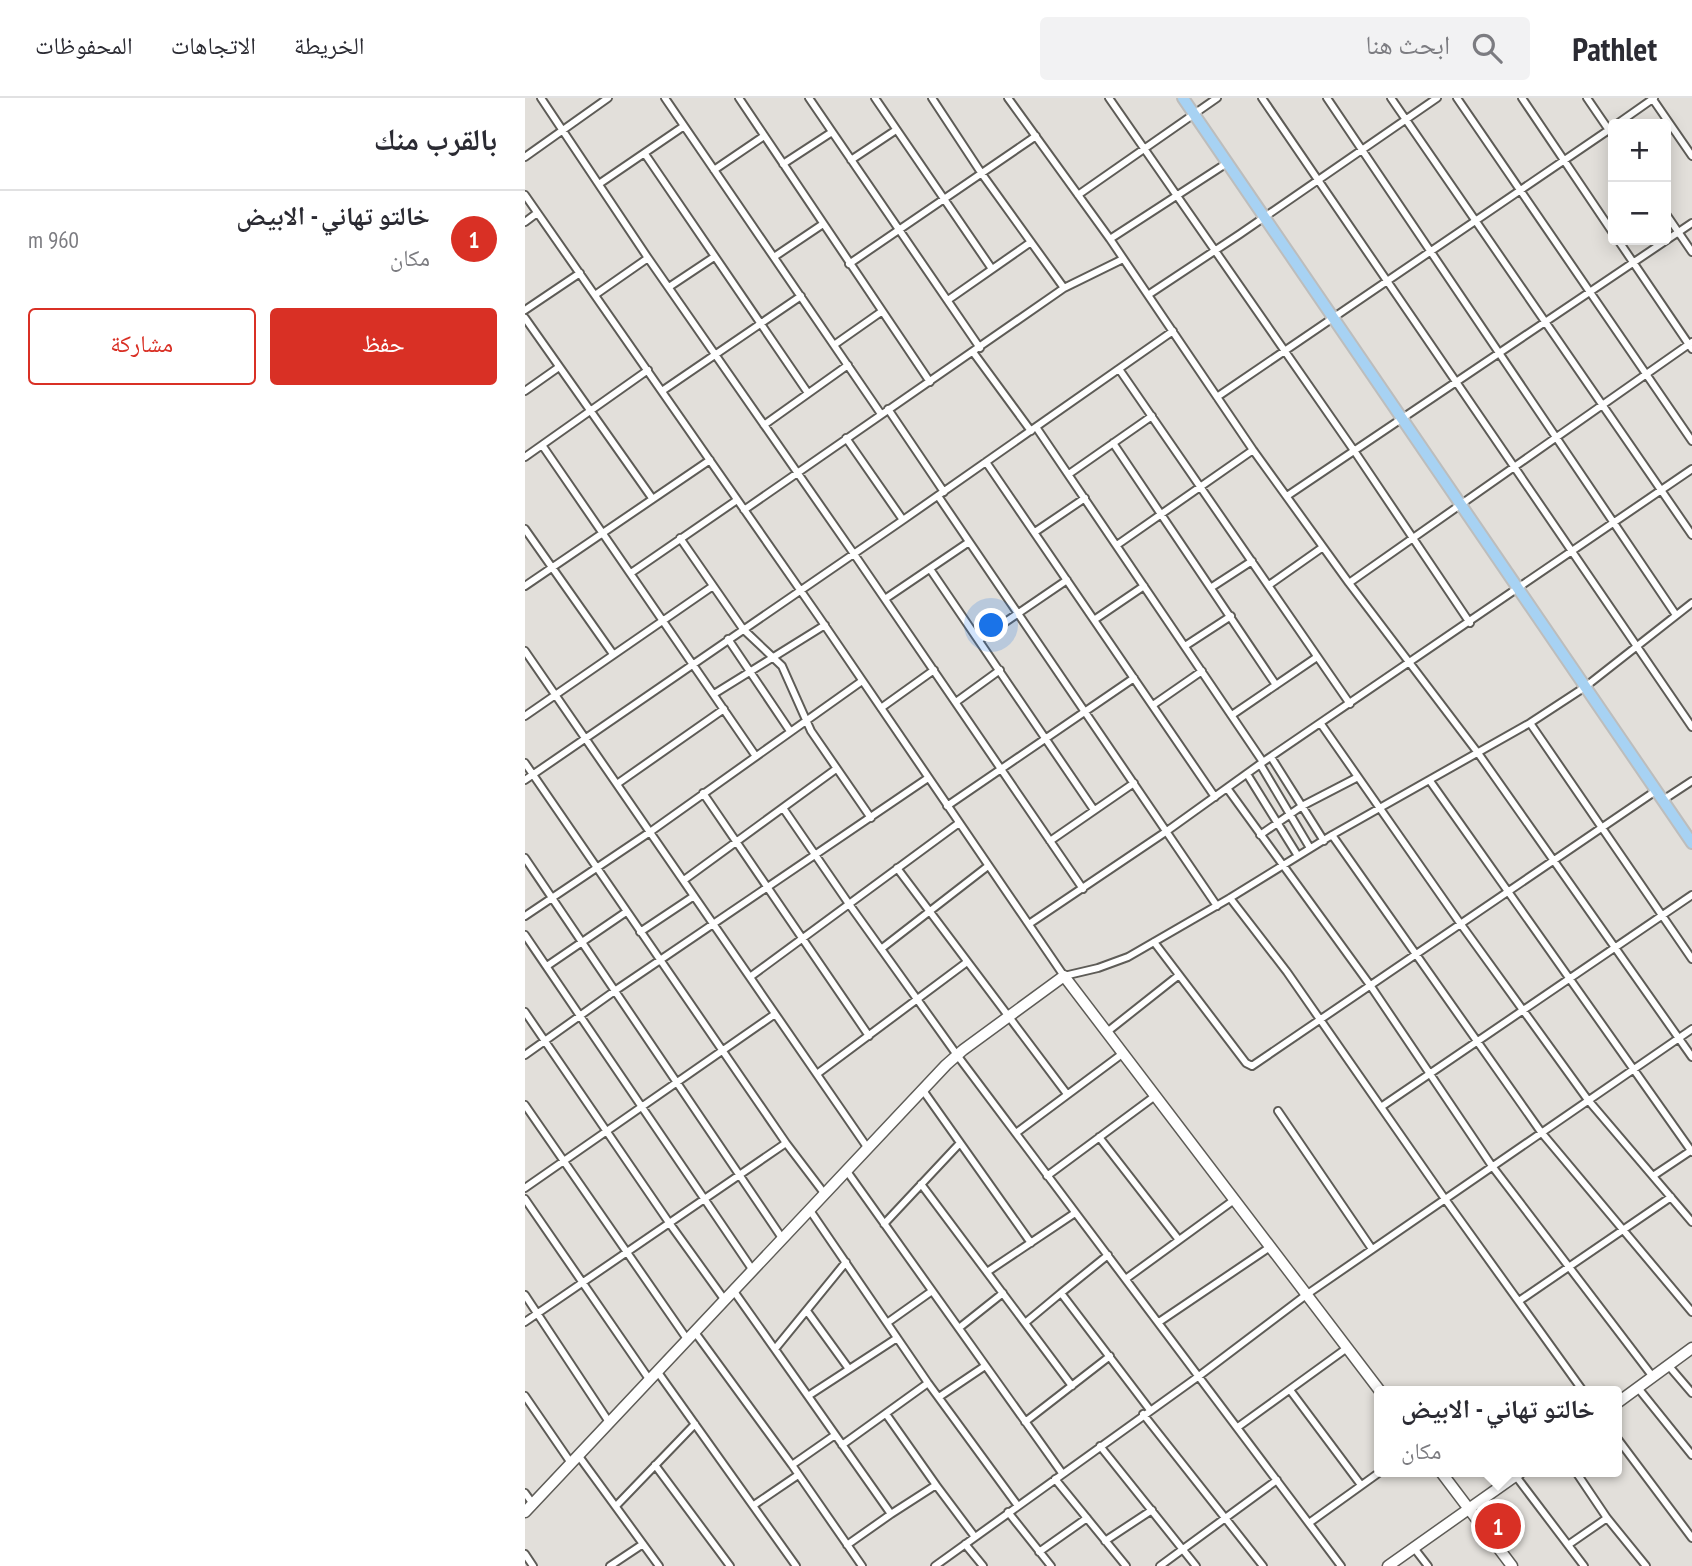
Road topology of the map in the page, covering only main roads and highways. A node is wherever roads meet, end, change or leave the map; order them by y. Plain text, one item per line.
1 (1183, 98) edge
2 (1692, 843) edge

1 - 2 main road

